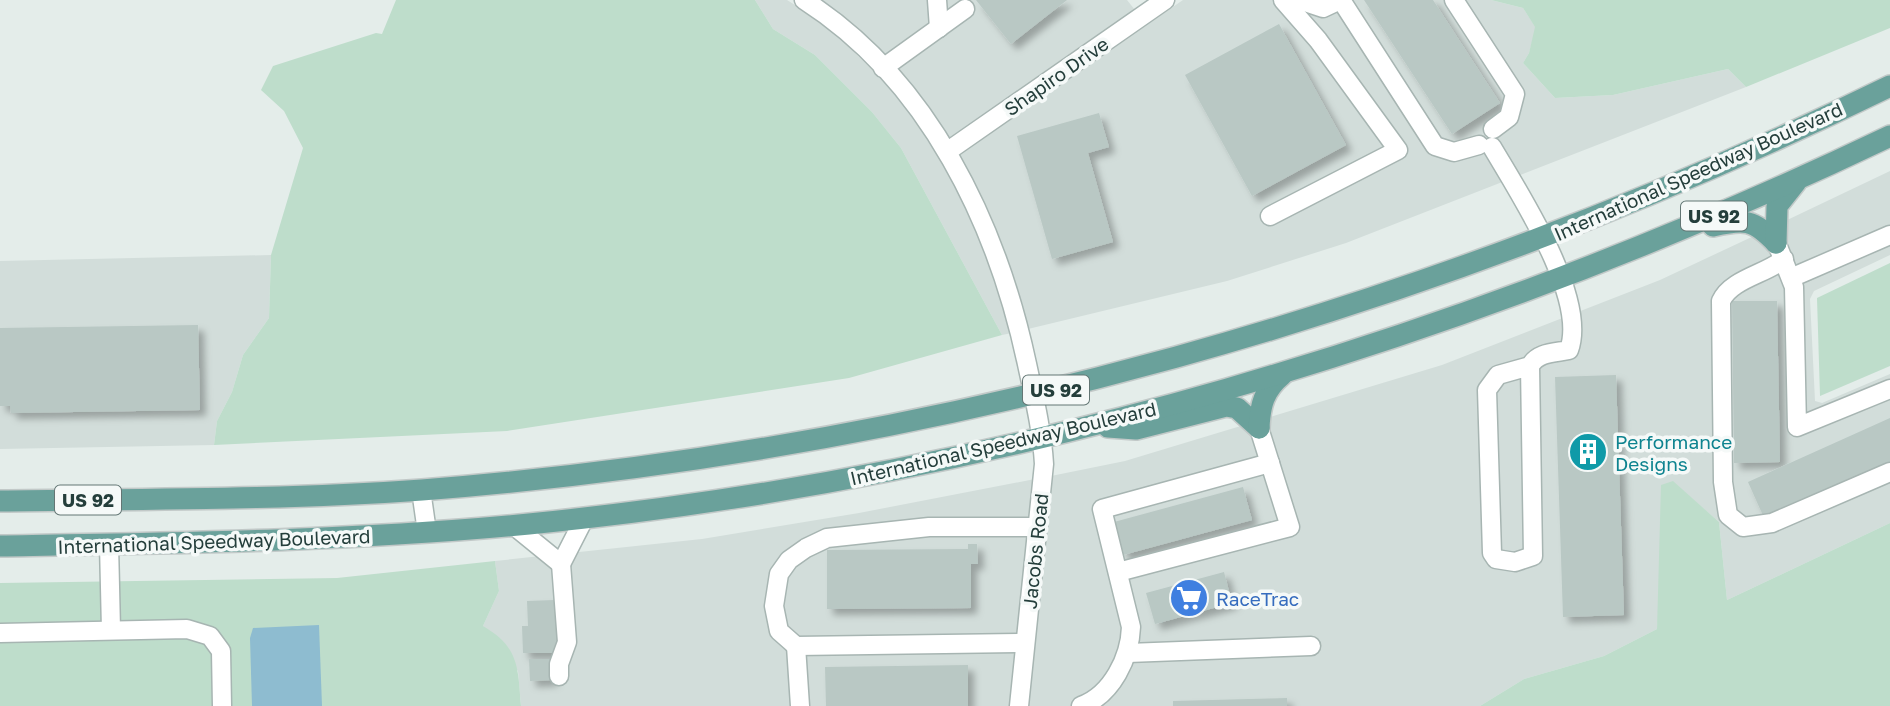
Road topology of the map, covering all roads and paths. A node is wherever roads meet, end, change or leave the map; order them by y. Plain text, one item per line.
1 (804, 0) edge
2 (937, 0) edge
3 (1164, 0) edge
4 (1283, 0) edge
5 (1299, 0) edge
6 (1341, 0) edge
7 (1454, 0) edge
8 (965, 9) dead end
9 (939, 27) junction
10 (883, 68) junction
11 (1890, 86) edge
12 (1890, 136) edge
13 (1488, 141) junction
14 (948, 151) junction
15 (1797, 180) junction
16 (1270, 216) dead end
17 (1672, 234) junction
18 (1890, 234) edge
19 (1544, 238) junction
20 (1780, 251) junction
21 (1793, 277) junction
22 (1561, 279) junction
23 (1530, 366) junction
24 (1285, 373) junction
25 (1890, 389) edge
26 (1034, 396) junction
27 (1091, 425) junction
28 (1259, 428) junction
29 (1042, 438) junction
30 (1270, 463) junction
31 (1890, 472) edge
32 (421, 490) junction
33 (0, 501) edge
34 (585, 517) junction
35 (513, 525) junction
36 (1038, 527) junction
37 (427, 533) junction
38 (109, 544) junction
39 (0, 546) edge
40 (561, 564) junction
41 (1118, 572) junction
42 (111, 630) junction
43 (0, 633) edge
44 (1024, 643) junction
45 (796, 646) junction
46 (1311, 646) dead end
47 (1128, 653) junction
48 (559, 676) dead end
49 (222, 706) edge
50 (800, 706) edge
51 (1019, 706) edge
52 (1081, 706) edge

1 - 10 street, Jacobs Road
2 - 9 street
3 - 14 street, Shapiro Drive
4 - 16 street
5 - 6 street
6 - 13 street
7 - 13 street
8 - 9 street
9 - 10 street
10 - 14 street, Jacobs Road
11 - 19 main road, International Speedway Boulevard / US 92
12 - 15 main road, International Speedway Boulevard / US 92
13 - 19 street
14 - 26 street, Jacobs Road
15 - 17 main road, International Speedway Boulevard / US 92
15 - 20 main road
17 - 20 main road
17 - 22 main road, International Speedway Boulevard / US 92
18 - 21 street
19 - 22 street, International Speedway Boulevard
19 - 26 main road, International Speedway Boulevard / US 92
20 - 21 street
20 - 31 street
21 - 25 street
22 - 23 street
22 - 24 main road, International Speedway Boulevard / US 92
23 - 23 street
24 - 27 main road, International Speedway Boulevard / US 92
24 - 28 main road
26 - 29 street, Jacobs Road
26 - 32 main road, International Speedway Boulevard / US 92
27 - 28 main road
27 - 29 main road, International Speedway Boulevard / US 92
28 - 30 street
29 - 34 main road, International Speedway Boulevard / US 92
29 - 36 street, Jacobs Road
30 - 41 street
30 - 41 street
32 - 33 main road, International Speedway Boulevard / US 92
32 - 37 street
34 - 35 main road, International Speedway Boulevard / US 92
34 - 40 street
35 - 37 main road, International Speedway Boulevard / US 92
35 - 40 street
36 - 44 street, Jacobs Road
36 - 45 street
37 - 38 main road, International Speedway Boulevard / US 92
38 - 39 main road, International Speedway Boulevard / US 92
38 - 42 street
40 - 48 street
41 - 47 street
42 - 43 street
42 - 49 street
44 - 45 street
44 - 51 street, Jacobs Road
45 - 50 street
46 - 47 street
47 - 52 street

